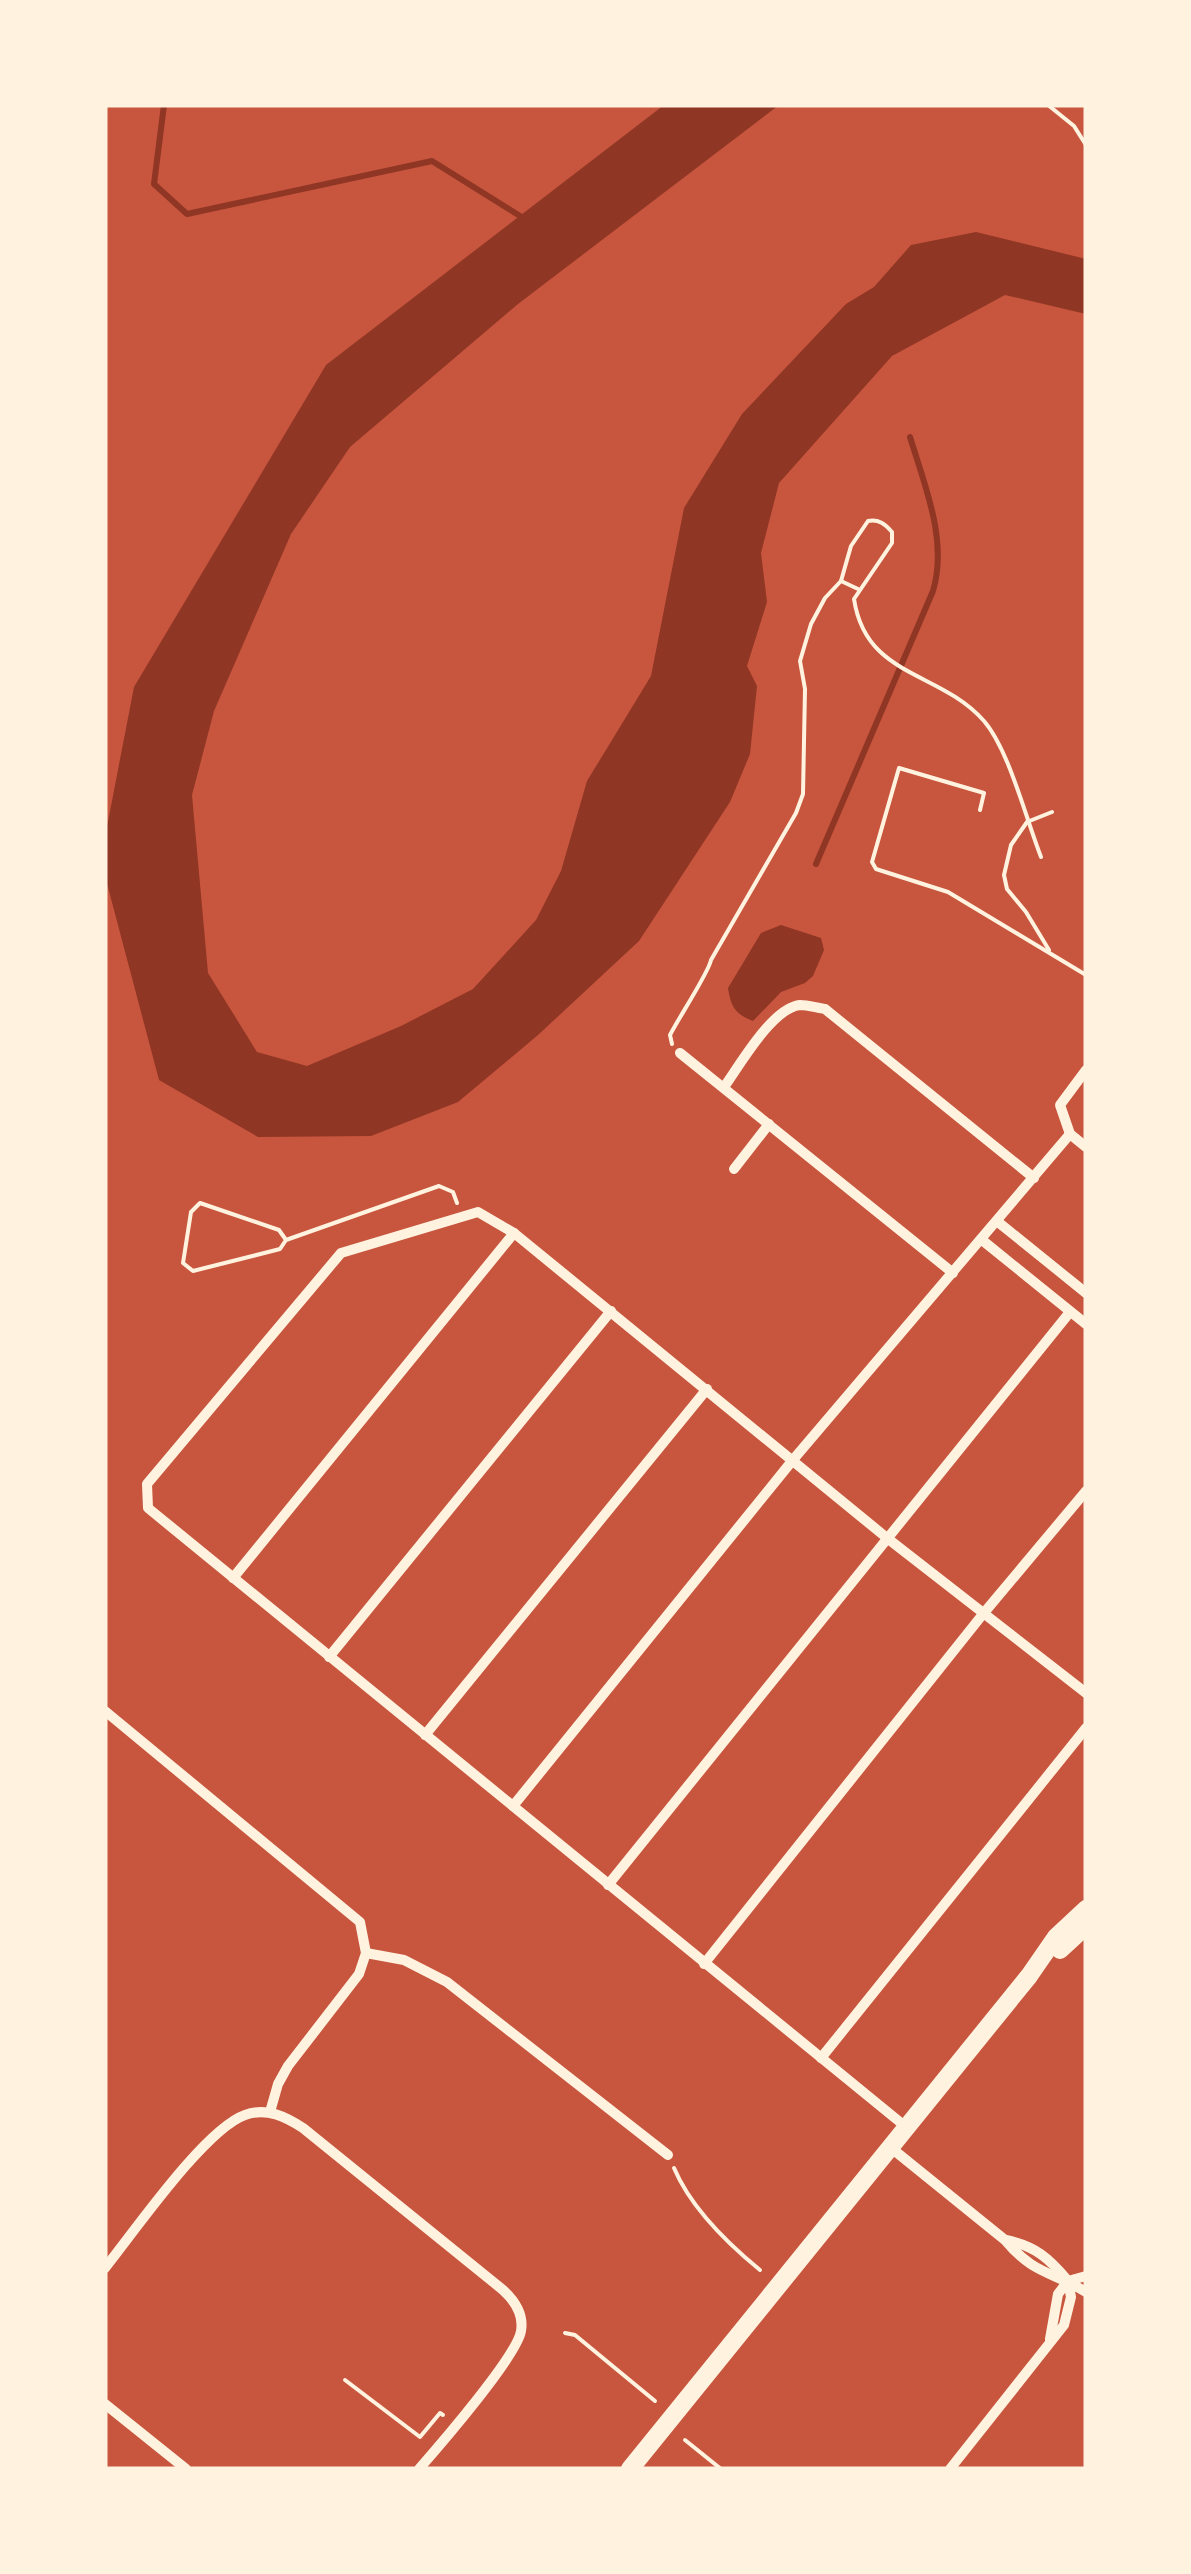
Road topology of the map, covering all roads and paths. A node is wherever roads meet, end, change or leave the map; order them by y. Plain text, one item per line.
1 (1048, 105) edge
2 (1086, 146) edge
3 (841, 581) junction
4 (858, 589) junction
5 (980, 810) dead end
6 (1052, 812) dead end
7 (1027, 822) junction
8 (1041, 857) dead end
9 (1052, 954) junction
10 (1086, 976) edge
11 (680, 1053) joint
12 (1086, 1070) edge
13 (724, 1087) junction
14 (769, 1124) junction
15 (1070, 1134) junction
16 (1086, 1147) edge
17 (734, 1169) dead end
18 (1034, 1178) junction
19 (460, 1218) junction
20 (998, 1222) junction
21 (514, 1233) junction
22 (286, 1240) junction
23 (982, 1240) junction
24 (953, 1274) junction
25 (1086, 1293) edge
26 (611, 1312) junction
27 (1070, 1312) junction
28 (1086, 1324) edge
29 (708, 1388) junction
30 (792, 1460) junction
31 (1086, 1491) edge
32 (887, 1538) junction
33 (232, 1578) junction
34 (983, 1614) junction
35 (330, 1657) junction
36 (1086, 1693) edge
37 (105, 1711) edge
38 (1086, 1728) edge
39 (425, 1736) junction
40 (512, 1806) junction
41 (608, 1885) junction
42 (1086, 1909) edge
43 (1086, 1926) edge
44 (366, 1954) junction
45 (704, 1964) junction
46 (1029, 1976) junction
47 (822, 2058) junction
48 (270, 2112) junction
49 (906, 2127) junction
50 (890, 2147) junction
51 (668, 2154) joint
52 (105, 2268) edge
53 (760, 2270) dead end
54 (1086, 2276) edge
55 (1068, 2281) junction
56 (1086, 2292) edge
57 (565, 2333) dead end
58 (346, 2380) dead end
59 (654, 2400) dead end
60 (105, 2404) edge
61 (444, 2416) dead end
62 (685, 2440) dead end
63 (426, 2467) edge
64 (186, 2469) edge
65 (630, 2469) edge
66 (721, 2469) edge
67 (950, 2469) edge

1 - 2 path
3 - 4 path
3 - 4 path
3 - 11 path
4 - 7 path
5 - 9 path
6 - 7 path
7 - 8 path
7 - 9 path
9 - 10 path
11 - 13 street
12 - 15 street
13 - 14 street
13 - 18 street
14 - 17 street
14 - 24 street
15 - 16 street
15 - 18 street
18 - 20 street
19 - 21 street
19 - 22 path
19 - 33 street
20 - 23 street
20 - 25 street
21 - 26 street
21 - 33 street
22 - 22 path
23 - 24 street
23 - 27 street
24 - 30 street
26 - 29 street
26 - 35 street
27 - 28 street
27 - 32 street
29 - 30 street
29 - 39 street
30 - 32 street
30 - 40 street
31 - 34 street
32 - 34 street
32 - 41 street
33 - 35 street
34 - 36 street
34 - 45 street
35 - 39 street
37 - 44 street
38 - 47 street
39 - 40 street
40 - 41 street
41 - 45 street
42 - 46 main road
43 - 46 main road
44 - 48 street
44 - 51 street
45 - 47 street
46 - 49 main road
47 - 49 street
48 - 52 street
48 - 63 street
49 - 50 main road
50 - 55 street
50 - 65 main road
51 - 53 path
54 - 55 street
55 - 56 street
55 - 67 street
57 - 59 path
58 - 61 path
60 - 64 street
62 - 66 path

